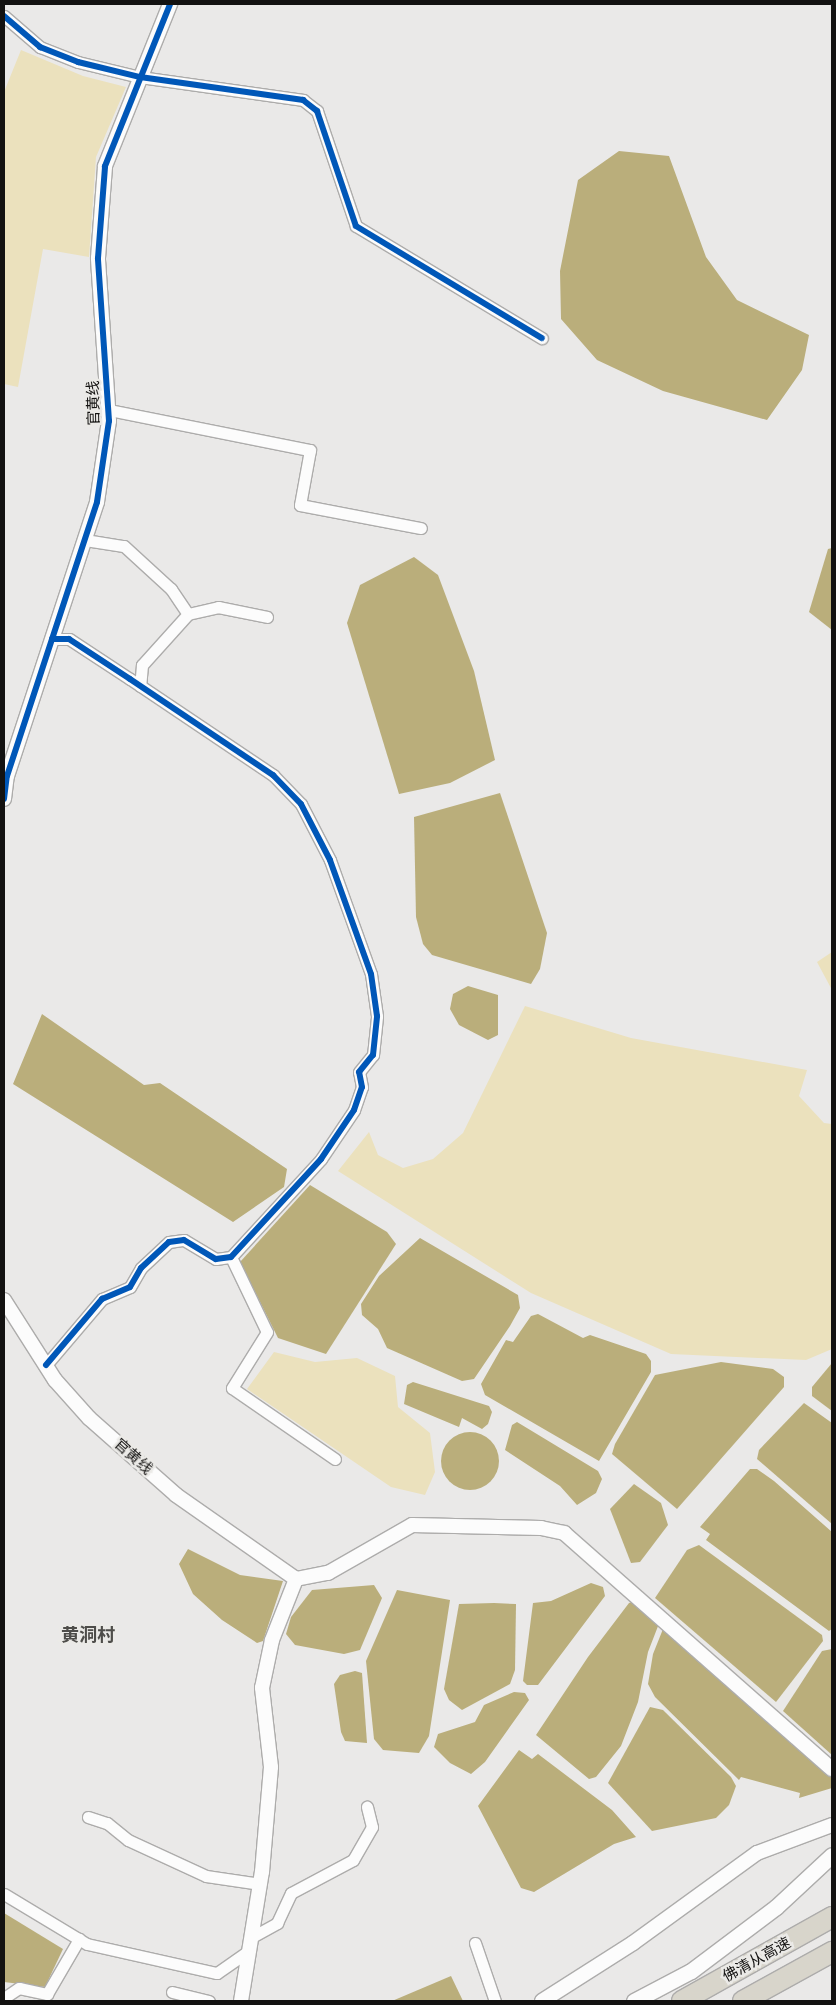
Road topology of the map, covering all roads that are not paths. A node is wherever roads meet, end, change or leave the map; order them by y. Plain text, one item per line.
1 (170, 4) edge
2 (4, 16) edge
3 (140, 77) junction
4 (542, 338) dead end
5 (109, 410) junction
6 (421, 528) dead end
7 (85, 540) junction
8 (188, 614) junction
9 (267, 617) dead end
10 (52, 639) junction
11 (140, 686) junction
12 (4, 799) edge
13 (230, 1257) junction
14 (4, 1300) edge
15 (46, 1365) junction
16 (336, 1459) dead end
17 (296, 1579) junction
18 (832, 1769) edge
19 (367, 1807) dead end
20 (88, 1818) dead end
21 (832, 1825) edge
22 (832, 1855) edge
23 (260, 1884) junction
24 (4, 1894) edge
25 (832, 1917) edge
26 (79, 1939) junction
27 (250, 1943) junction
28 (475, 1943) dead end
29 (832, 1952) edge
30 (172, 1992) dead end
31 (4, 1998) edge
32 (209, 2001) edge
33 (241, 2001) edge
34 (495, 2001) edge
35 (542, 2001) edge
36 (634, 2001) edge
37 (682, 2001) edge
38 (743, 2001) edge

1 - 3 street, 官黄线
2 - 3 street
3 - 4 street
3 - 5 street, 官黄线
5 - 6 street
5 - 7 street, 官黄线
7 - 8 street
7 - 10 street, 官黄线
8 - 9 street
8 - 11 street
10 - 11 street
10 - 12 street, 官黄线
11 - 13 street
13 - 15 street
13 - 16 street
14 - 15 street, 官黄线
15 - 17 street, 官黄线
17 - 18 street
17 - 23 street
19 - 27 street
20 - 23 street
21 - 35 street
22 - 36 main road
23 - 27 street
24 - 26 street
25 - 37 highway, 佛清从高速
26 - 27 street
26 - 31 street
27 - 33 street
28 - 34 street
29 - 38 highway, 佛清从高速
30 - 32 street

